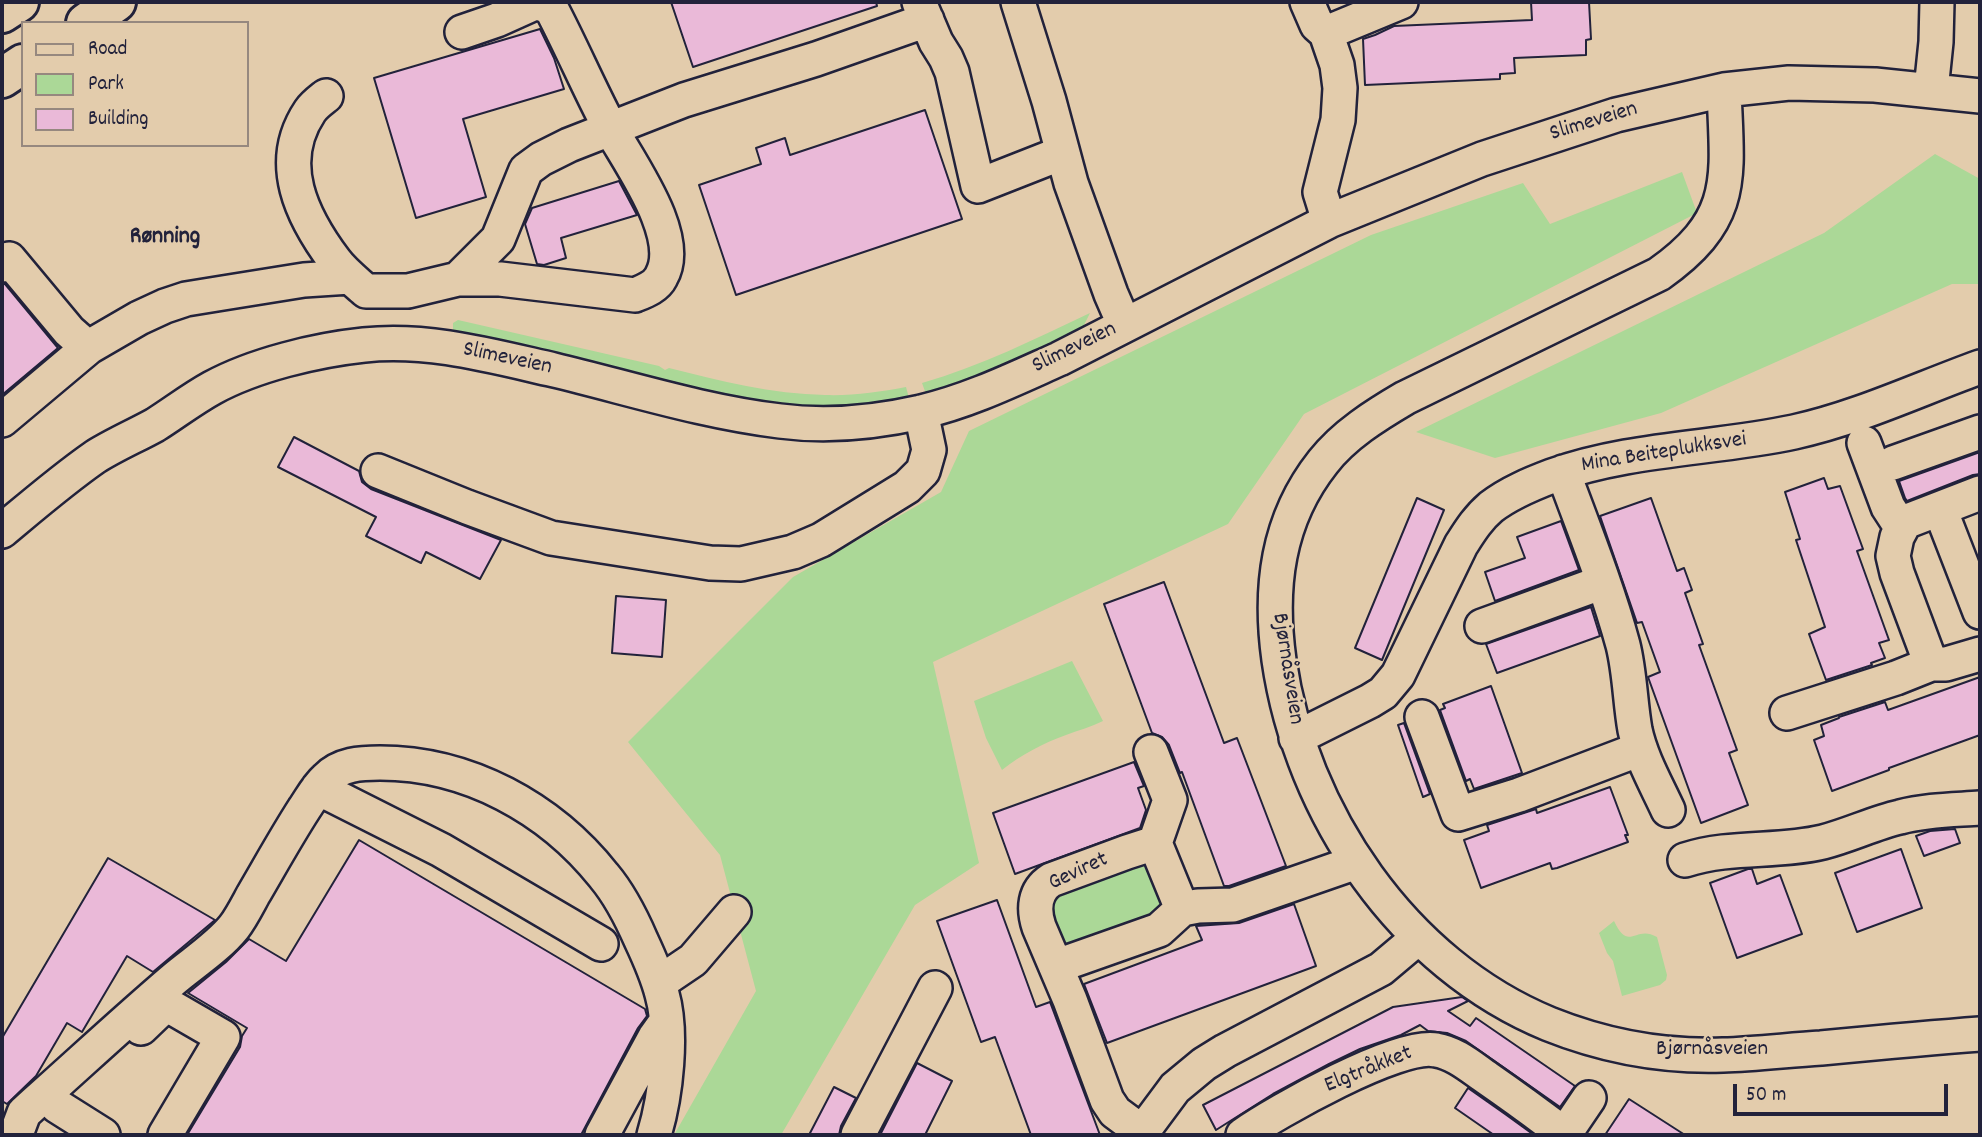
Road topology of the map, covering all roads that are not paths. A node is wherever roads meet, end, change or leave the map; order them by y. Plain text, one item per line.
1 (19, 2) edge
2 (116, 2) edge
3 (1018, 2) edge
4 (1307, 2) edge
5 (1401, 2) edge
6 (1939, 2) edge
7 (923, 11) edge
8 (2, 13) edge
9 (89, 21) edge
10 (462, 32) dead end
11 (1326, 33) junction
12 (21, 65) edge
13 (2, 78) edge
14 (1724, 90) junction
15 (1931, 90) junction
16 (326, 96) dead end
17 (1980, 96) edge
18 (610, 129) junction
19 (1062, 153) junction
20 (1329, 221) junction
21 (2, 265) edge
22 (350, 276) junction
23 (458, 279) junction
24 (408, 290) junction
25 (1124, 324) junction
26 (409, 344) junction
27 (89, 347) junction
28 (1980, 367) edge
29 (921, 412) junction
30 (2, 420) edge
31 (155, 424) junction
32 (1980, 432) edge
33 (1864, 443) dead end
34 (1893, 463) dead end
35 (378, 471) dead end
36 (1563, 472) junction
37 (1980, 493) edge
38 (1940, 509) junction
39 (1901, 527) junction
40 (2, 531) edge
41 (2, 555) edge
42 (1603, 582) junction
43 (1980, 612) edge
44 (1482, 626) dead end
45 (1980, 654) edge
46 (1931, 664) junction
47 (1787, 713) dead end
48 (1422, 717) dead end
49 (1296, 738) junction
50 (1640, 749) junction
51 (1152, 752) dead end
52 (318, 788) junction
53 (1980, 808) edge
54 (1668, 810) dead end
55 (1155, 843) junction
56 (1685, 860) dead end
57 (1357, 862) junction
58 (1182, 909) junction
59 (734, 912) dead end
60 (1419, 937) junction
61 (601, 944) dead end
62 (1057, 966) junction
63 (659, 983) junction
64 (935, 988) dead end
65 (666, 1021) junction
66 (1980, 1034) edge
67 (1590, 1098) dead end
68 (30, 1118) edge
69 (1141, 1134) edge
70 (103, 1135) edge
71 (165, 1135) edge
72 (602, 1135) edge
73 (654, 1135) edge
74 (858, 1135) edge
75 (1243, 1135) edge
76 (1564, 1135) edge

1 - 8 highway
2 - 9 highway
3 - 19 street
4 - 11 street
5 - 11 street
6 - 15 street
7 - 18 street
7 - 19 street
10 - 18 street
11 - 20 street
12 - 13 highway
14 - 15 street, Slimeveien
14 - 20 street, Slimeveien
14 - 49 street, Bjørnåsveien
15 - 17 street, Slimeveien
16 - 22 street
18 - 23 street
18 - 23 street
19 - 25 street
20 - 25 street, Slimeveien
21 - 27 street
22 - 24 street
22 - 27 street
23 - 24 street
24 - 26 street
25 - 29 street, Slimeveien
26 - 29 street, Slimeveien
26 - 31 street, Slimeveien
27 - 30 street
28 - 36 street, Mina Beiteplukksvei
29 - 35 street
31 - 40 street, Slimeveien
31 - 41 street, Slimeveien
32 - 34 street
33 - 39 street
36 - 42 street
36 - 49 street, Mina Beiteplukksvei
37 - 38 street
38 - 39 street
38 - 43 street
39 - 46 street
42 - 44 street
42 - 50 street
45 - 46 street
46 - 47 street
48 - 50 street
49 - 57 street, Bjørnåsveien
50 - 54 street
51 - 55 street
52 - 61 street
52 - 63 street
52 - 68 street
53 - 56 street
55 - 58 street
55 - 62 street, Geviret
57 - 58 street
57 - 60 street, Bjørnåsveien
58 - 62 street
59 - 63 street
60 - 66 street, Bjørnåsveien
60 - 69 street
62 - 69 street, Geviret
63 - 65 street
64 - 74 street
65 - 72 street
65 - 73 street
67 - 76 street, Elgtråkket
68 - 70 street
68 - 71 street
75 - 76 street, Elgtråkket

